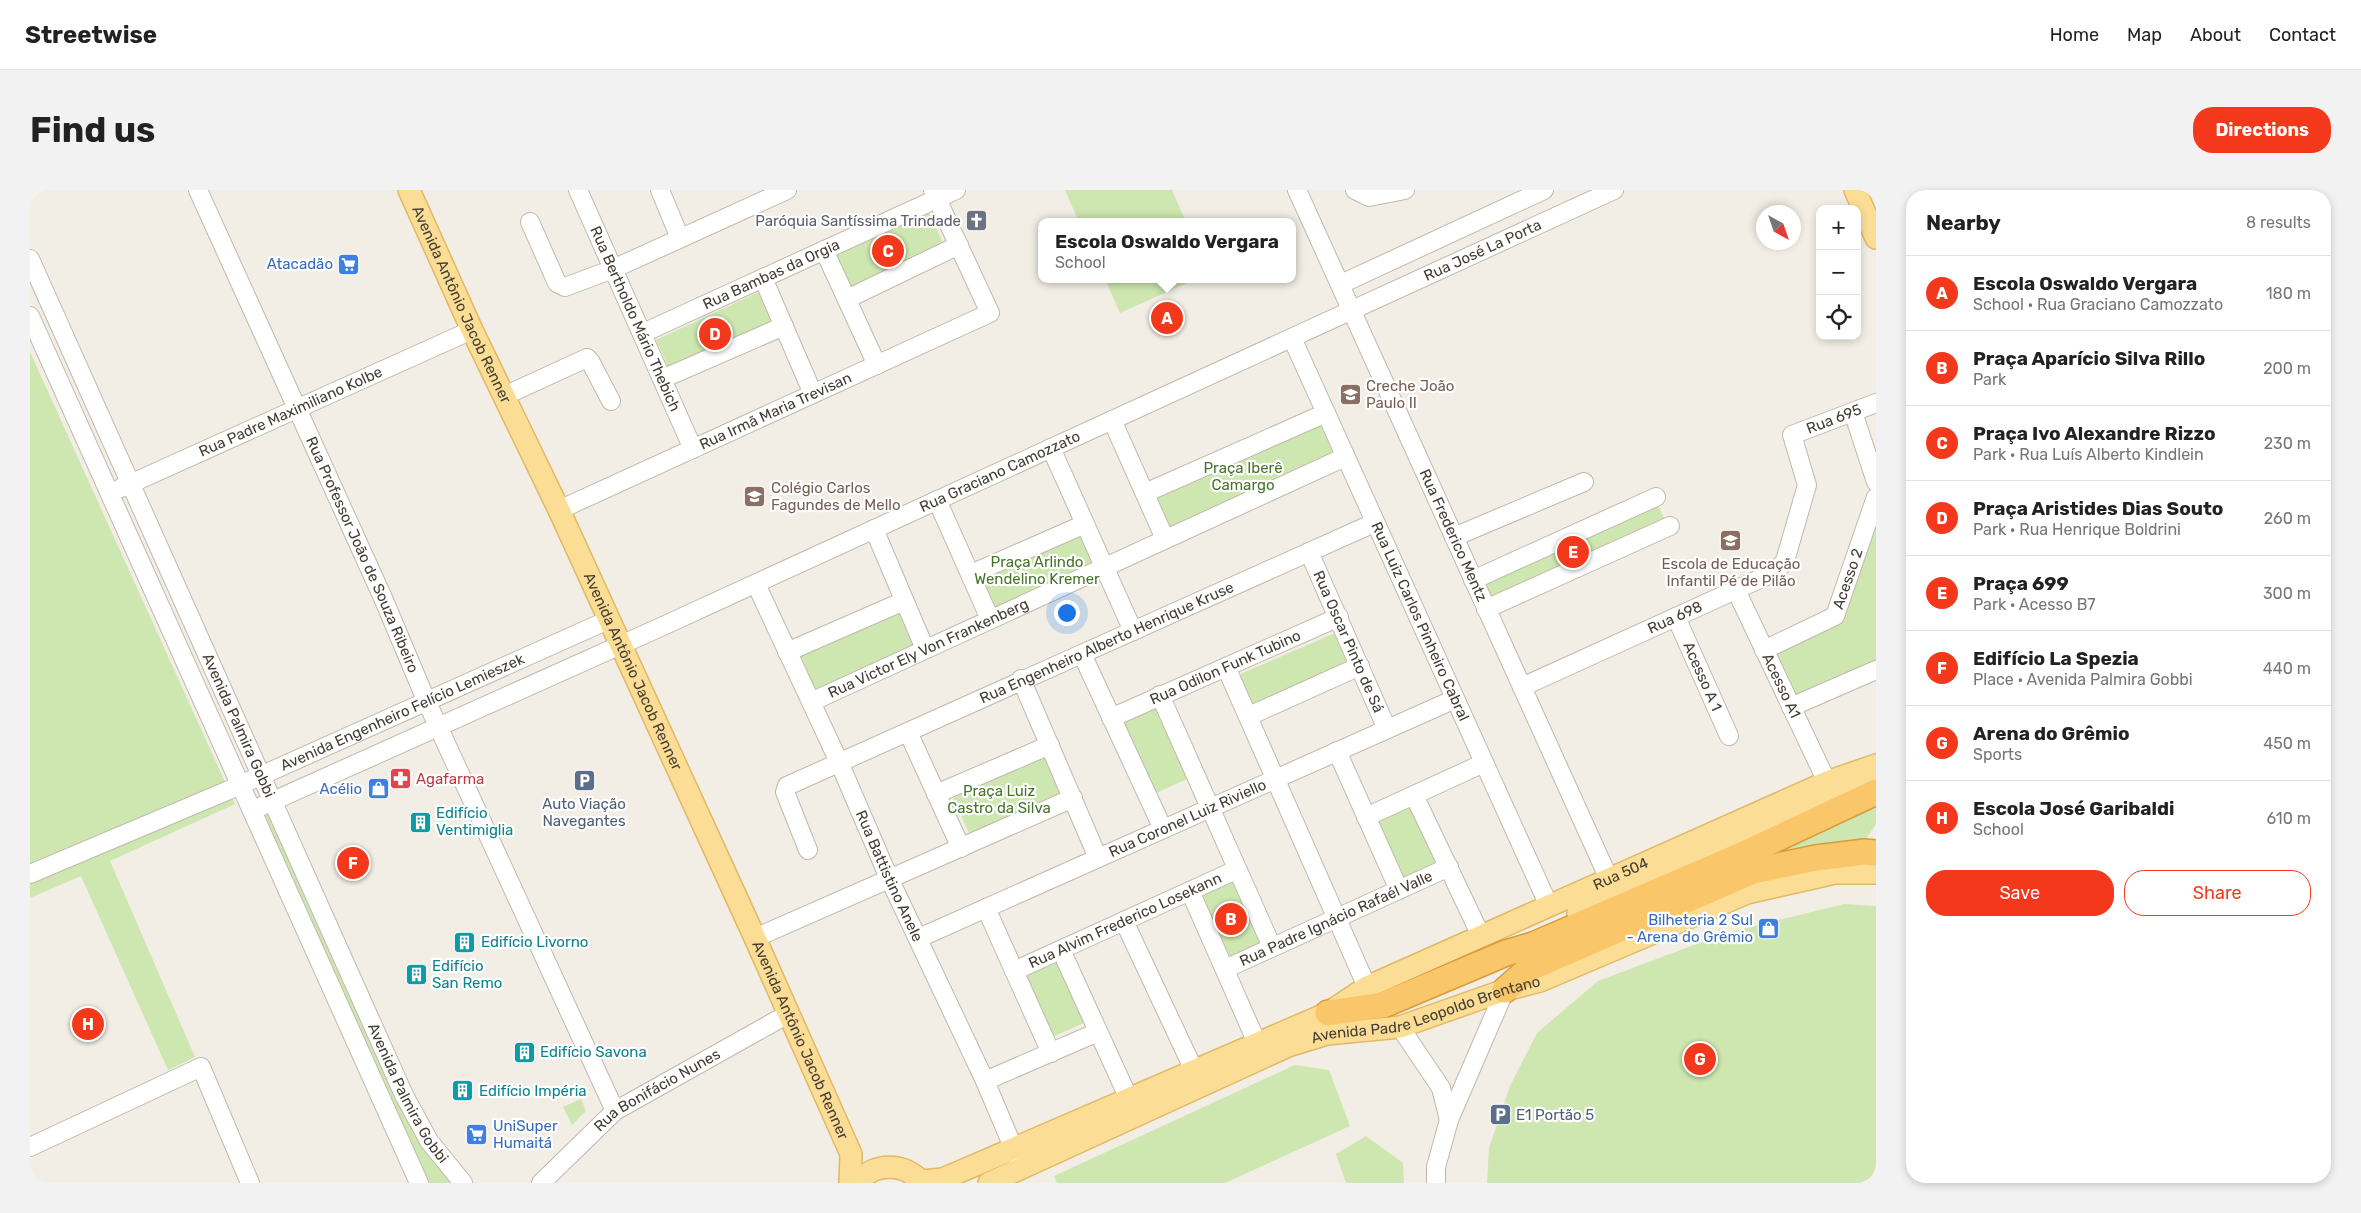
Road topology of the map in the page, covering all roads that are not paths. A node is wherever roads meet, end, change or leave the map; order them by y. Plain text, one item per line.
1 (198, 190) edge
2 (410, 190) edge
3 (578, 190) edge
4 (660, 190) edge
5 (787, 190) edge
6 (956, 190) edge
7 (1297, 190) edge
8 (1356, 190) edge
9 (1405, 190) edge
10 (1544, 190) edge
11 (1614, 190) edge
12 (1855, 190) edge
13 (935, 194) edge
14 (530, 222) dead end
15 (680, 238) junction
16 (1876, 238) edge
17 (959, 245) junction
18 (824, 250) junction
19 (30, 259) edge
20 (613, 269) junction
21 (763, 278) junction
22 (1341, 284) junction
23 (847, 299) junction
24 (1353, 311) junction
25 (30, 316) edge
26 (784, 326) junction
27 (472, 330) junction
28 (642, 333) junction
29 (1292, 338) junction
30 (876, 365) junction
31 (662, 379) junction
32 (813, 394) junction
33 (504, 396) junction
34 (612, 402) dead end
35 (1876, 403) edge
36 (297, 408) junction
37 (1853, 412) junction
38 (1326, 413) junction
39 (1112, 420) junction
40 (1792, 435) joint
41 (1051, 448) junction
42 (693, 449) junction
43 (1345, 457) junction
44 (1584, 482) dead end
45 (1876, 482) edge
46 (131, 484) junction
47 (110, 493) junction
48 (1145, 493) junction
49 (1656, 497) dead end
50 (1876, 497) edge
51 (937, 500) junction
52 (559, 510) junction
53 (1374, 523) junction
54 (1085, 524) junction
55 (1670, 526) dead end
56 (874, 529) junction
57 (1454, 537) junction
58 (1165, 539) junction
59 (1309, 552) junction
60 (1868, 552) edge
61 (1104, 567) junction
62 (970, 574) junction
63 (1473, 580) junction
64 (756, 584) junction
65 (1736, 590) junction
66 (904, 600) junction
67 (1486, 609) junction
68 (1339, 617) junction
69 (1676, 617) junction
70 (990, 619) junction
71 (608, 620) junction
72 (1134, 631) junction
73 (620, 645) junction
74 (925, 649) junction
75 (1764, 650) junction
76 (787, 652) junction
77 (1082, 654) junction
78 (1360, 666) junction
79 (1226, 667) junction
80 (1876, 670) edge
81 (1021, 679) junction
82 (1522, 687) junction
83 (1160, 694) junction
84 (1455, 699) junction
85 (426, 700) junction
86 (811, 702) junction
87 (1791, 707) junction
88 (1249, 716) junction
89 (1111, 718) junction
90 (438, 727) junction
91 (1386, 729) junction
92 (908, 732) junction
93 (1729, 736) dead end
94 (1050, 745) junction
95 (1337, 751) junction
96 (839, 762) junction
97 (1484, 763) junction
98 (1876, 765) edge
99 (1876, 774) edge
100 (259, 775) junction
101 (1275, 779) junction
102 (1827, 782) junction
103 (241, 784) junction
104 (1876, 792) edge
105 (936, 794) junction
106 (1414, 795) junction
107 (1073, 798) junction
108 (272, 802) junction
109 (1209, 809) junction
110 (253, 810) junction
111 (1366, 817) junction
112 (1163, 829) junction
113 (961, 848) junction
114 (808, 850) dead end
115 (1876, 853) edge
116 (1098, 858) junction
117 (1449, 867) junction
118 (1236, 870) junction
119 (1876, 873) edge
120 (30, 874) edge
121 (889, 878) junction
122 (1609, 879) junction
123 (1399, 890) junction
124 (1190, 891) junction
125 (1549, 906) junction
126 (1590, 907) junction
127 (986, 908) junction
128 (1337, 918) junction
129 (1124, 921) junction
130 (1481, 936) junction
131 (755, 938) junction
132 (919, 938) junction
133 (1272, 947) junction
134 (1061, 950) junction
135 (1506, 953) junction
136 (1532, 956) junction
137 (1225, 969) junction
138 (1014, 971) junction
139 (1367, 987) junction
140 (1505, 990) junction
141 (1328, 1013) junction
142 (788, 1014) junction
143 (1400, 1027) junction
144 (1098, 1032) junction
145 (1285, 1039) junction
146 (1257, 1043) junction
147 (1051, 1053) junction
148 (1198, 1077) junction
149 (985, 1081) junction
150 (1129, 1099) junction
151 (614, 1111) junction
152 (1449, 1120) junction
153 (1056, 1141) junction
154 (30, 1147) edge
155 (1015, 1148) junction
156 (851, 1154) junction
157 (1022, 1168) junction
158 (874, 1169) junction
159 (922, 1182) edge
160 (250, 1183) edge
161 (419, 1183) edge
162 (464, 1183) edge
163 (541, 1183) edge
164 (850, 1183) edge
165 (857, 1183) edge
166 (988, 1183) edge
167 (1436, 1183) edge

1 - 36 street, Rua Professor João de Souza Ribeiro
2 - 27 main road, Avenida Antônio Jacob Renner
3 - 20 street, Rua Bertholdo Mário Thebich
4 - 15 street
5 - 15 street
6 - 13 street, Rua Bambas da Orgia
7 - 22 street, Rua Frederico Mentz
8 - 9 street
10 - 22 street, Rua José La Porta
11 - 24 street, Rua José La Porta
12 - 16 main road
13 - 17 street
13 - 18 street, Rua Bambas da Orgia
14 - 20 street
15 - 20 street
17 - 23 street
17 - 30 street, Rua Irmã Maria Trevisan
18 - 21 street, Rua Bambas da Orgia
18 - 23 street
19 - 46 street, Avenida Palmira Gobbi
20 - 28 street, Rua Bertholdo Mário Thebich
21 - 26 street
21 - 28 street, Rua Bambas da Orgia
22 - 24 street, Rua Frederico Mentz
23 - 30 street
24 - 29 street, Rua Graciano Camozzato
24 - 57 street, Rua Frederico Mentz
25 - 47 street, Avenida Palmira Gobbi
26 - 31 street
26 - 32 street
27 - 33 main road, Avenida Antônio Jacob Renner
27 - 36 street, Rua Padre Maximiliano Kolbe
28 - 31 street, Rua Bertholdo Mário Thebich
29 - 38 street, Rua Luiz Carlos Pinheiro Cabral
29 - 39 street, Rua Graciano Camozzato
30 - 32 street, Rua Irmã Maria Trevisan
31 - 42 street, Rua Bertholdo Mário Thebich
32 - 42 street, Rua Irmã Maria Trevisan
33 - 34 street
33 - 52 main road, Avenida Antônio Jacob Renner
35 - 37 street, Rua 695
36 - 46 street, Rua Padre Maximiliano Kolbe
36 - 85 street, Rua Professor João de Souza Ribeiro
37 - 40 street, Rua 695
37 - 45 street
38 - 43 street, Rua Luiz Carlos Pinheiro Cabral
38 - 48 street
39 - 41 street, Rua Graciano Camozzato
39 - 48 street
40 - 65 street, Rua 698
41 - 51 street, Rua Graciano Camozzato
41 - 54 street
42 - 52 street, Rua Irmã Maria Trevisan
43 - 53 street, Rua Luiz Carlos Pinheiro Cabral
43 - 58 street, Rua Victor Ely Von Frankenberg
44 - 57 street
46 - 47 street, Rua Padre Maximiliano Kolbe
46 - 100 street, Avenida Palmira Gobbi
47 - 103 street, Avenida Palmira Gobbi
48 - 58 street
49 - 63 street
50 - 60 street, Acesso 2
51 - 56 street, Rua Graciano Camozzato
51 - 62 street
52 - 71 main road, Avenida Antônio Jacob Renner
53 - 59 street, Rua Engenheiro Alberto Henrique Kruse
53 - 84 street, Rua Luiz Carlos Pinheiro Cabral
54 - 61 street
54 - 62 street
55 - 67 street
56 - 64 street, Rua Graciano Camozzato
56 - 66 street
57 - 63 street, Rua Frederico Mentz
58 - 61 street, Rua Victor Ely Von Frankenberg
59 - 68 street, Rua Oscar Pinto de Sá
59 - 72 street, Rua Engenheiro Alberto Henrique Kruse
60 - 75 street, Acesso 2
61 - 70 street, Rua Victor Ely Von Frankenberg
61 - 72 street
62 - 70 street
63 - 67 street, Rua Frederico Mentz
64 - 73 street, Rua Graciano Camozzato
64 - 76 street, Rua Battistino Anele
65 - 69 street, Rua 698
65 - 75 street, Acesso A1
66 - 74 street
66 - 76 street
67 - 82 street, Rua Frederico Mentz
68 - 78 street, Rua Oscar Pinto de Sá
68 - 79 street, Rua Odilon Funk Tubino
69 - 82 street, Rua 698
69 - 93 street, Acesso A 1
70 - 74 street, Rua Victor Ely Von Frankenberg
71 - 73 main road, Avenida Antônio Jacob Renner
71 - 85 street, Avenida Engenheiro Felício Lemieszek
72 - 77 street, Rua Engenheiro Alberto Henrique Kruse
73 - 90 street, Avenida Engenheiro Felício Lemieszek
73 - 131 main road, Avenida Antônio Jacob Renner
74 - 86 street, Rua Victor Ely Von Frankenberg
75 - 87 street, Acesso A1
76 - 86 street, Rua Battistino Anele
77 - 81 street, Rua Engenheiro Alberto Henrique Kruse
77 - 89 street
78 - 88 street
78 - 91 street, Rua Oscar Pinto de Sá
79 - 83 street, Rua Odilon Funk Tubino
79 - 88 street
80 - 87 street
81 - 92 street, Rua Engenheiro Alberto Henrique Kruse
81 - 94 street
82 - 122 street, Rua Frederico Mentz
83 - 89 street, Rua Odilon Funk Tubino
83 - 109 street
84 - 91 street, Rua Coronel Luiz Riviello
84 - 97 street, Rua Luiz Carlos Pinheiro Cabral
85 - 90 street, Rua Professor João de Souza Ribeiro
85 - 100 street, Avenida Engenheiro Felício Lemieszek
86 - 96 street, Rua Battistino Anele
87 - 102 street, Acesso A1
88 - 101 street
89 - 112 street
90 - 108 street, Avenida Engenheiro Felício Lemieszek
90 - 151 street, Rua Professor João de Souza Ribeiro
91 - 95 street, Rua Coronel Luiz Riviello
92 - 96 street, Rua Engenheiro Alberto Henrique Kruse
92 - 105 street
94 - 105 street
94 - 107 street
95 - 101 street, Rua Coronel Luiz Riviello
95 - 111 street
96 - 114 street, Rua Engenheiro Alberto Henrique Kruse
96 - 121 street, Rua Battistino Anele
97 - 106 street
97 - 125 street, Rua Luiz Carlos Pinheiro Cabral
98 - 102 main road, Rua 504
99 - 126 main road
100 - 103 street, Avenida Engenheiro Felício Lemieszek
100 - 108 street, Avenida Palmira Gobbi
101 - 109 street, Rua Coronel Luiz Riviello
101 - 128 street
102 - 122 main road, Rua 504
103 - 110 street, Avenida Palmira Gobbi
103 - 120 street, Avenida Engenheiro Felício Lemieszek
104 - 136 highway
105 - 113 street
106 - 111 street
106 - 117 street
107 - 113 street
107 - 116 street
108 - 110 street, Avenida Engenheiro Felício Lemieszek
108 - 162 street, Avenida Palmira Gobbi
109 - 112 street, Rua Coronel Luiz Riviello
109 - 118 street
110 - 161 street, Avenida Palmira Gobbi
111 - 123 street
112 - 116 street, Rua Coronel Luiz Riviello
113 - 121 street
115 - 136 highway
116 - 127 street, Rua Coronel Luiz Riviello
117 - 123 street, Rua Padre Ignácio Rafaél Valle
117 - 130 street
118 - 124 street, Rua Alvim Frederico Losekann
118 - 133 street
119 - 140 main road, Avenida Padre Leopoldo Brentano
121 - 131 street
121 - 132 street, Rua Battistino Anele
122 - 125 main road, Rua 504
122 - 126 main road
123 - 128 street, Rua Padre Ignácio Rafaél Valle
124 - 129 street, Rua Alvim Frederico Losekann
124 - 137 street
125 - 130 main road, Rua 504
126 - 135 main road
127 - 132 street, Rua Coronel Luiz Riviello
127 - 138 street
128 - 133 street, Rua Padre Ignácio Rafaél Valle
128 - 139 street
129 - 134 street, Rua Alvim Frederico Losekann
129 - 148 street
130 - 139 main road, Rua 504
131 - 142 main road, Avenida Antônio Jacob Renner
132 - 149 street, Rua Battistino Anele
133 - 137 street, Rua Padre Ignácio Rafaél Valle
134 - 138 street, Rua Alvim Frederico Losekann
134 - 144 street
135 - 136 highway
135 - 140 main road
135 - 141 highway
136 - 140 highway
137 - 146 street
138 - 147 street
139 - 141 main road, Avenida Padre Leopoldo Brentano
140 - 143 main road, Avenida Padre Leopoldo Brentano
140 - 152 street
141 - 145 main road, Avenida Padre Leopoldo Brentano
142 - 151 street, Rua Bonifácio Nunes
142 - 156 main road, Avenida Antônio Jacob Renner
143 - 145 main road, Avenida Padre Leopoldo Brentano
143 - 152 street
144 - 147 street
144 - 150 street
145 - 146 main road, Avenida Padre Leopoldo Brentano
145 - 148 main road, Avenida Padre Leopoldo Brentano
146 - 148 main road, Avenida Padre Leopoldo Brentano
147 - 149 street
148 - 150 main road, Avenida Padre Leopoldo Brentano
148 - 153 main road, Avenida Padre Leopoldo Brentano
149 - 155 street, Rua Battistino Anele
150 - 153 main road, Avenida Padre Leopoldo Brentano
151 - 163 street, Rua Bonifácio Nunes
152 - 167 street
153 - 155 main road, Avenida Padre Leopoldo Brentano
153 - 157 main road, Avenida Padre Leopoldo Brentano
154 - 160 street
155 - 157 street, Rua Battistino Anele
155 - 159 main road, Avenida Padre Leopoldo Brentano
156 - 158 main road, Avenida Antônio Jacob Renner
156 - 164 main road, Avenida Antônio Jacob Renner
157 - 166 main road, Avenida Padre Leopoldo Brentano
158 - 159 main road
158 - 165 main road

